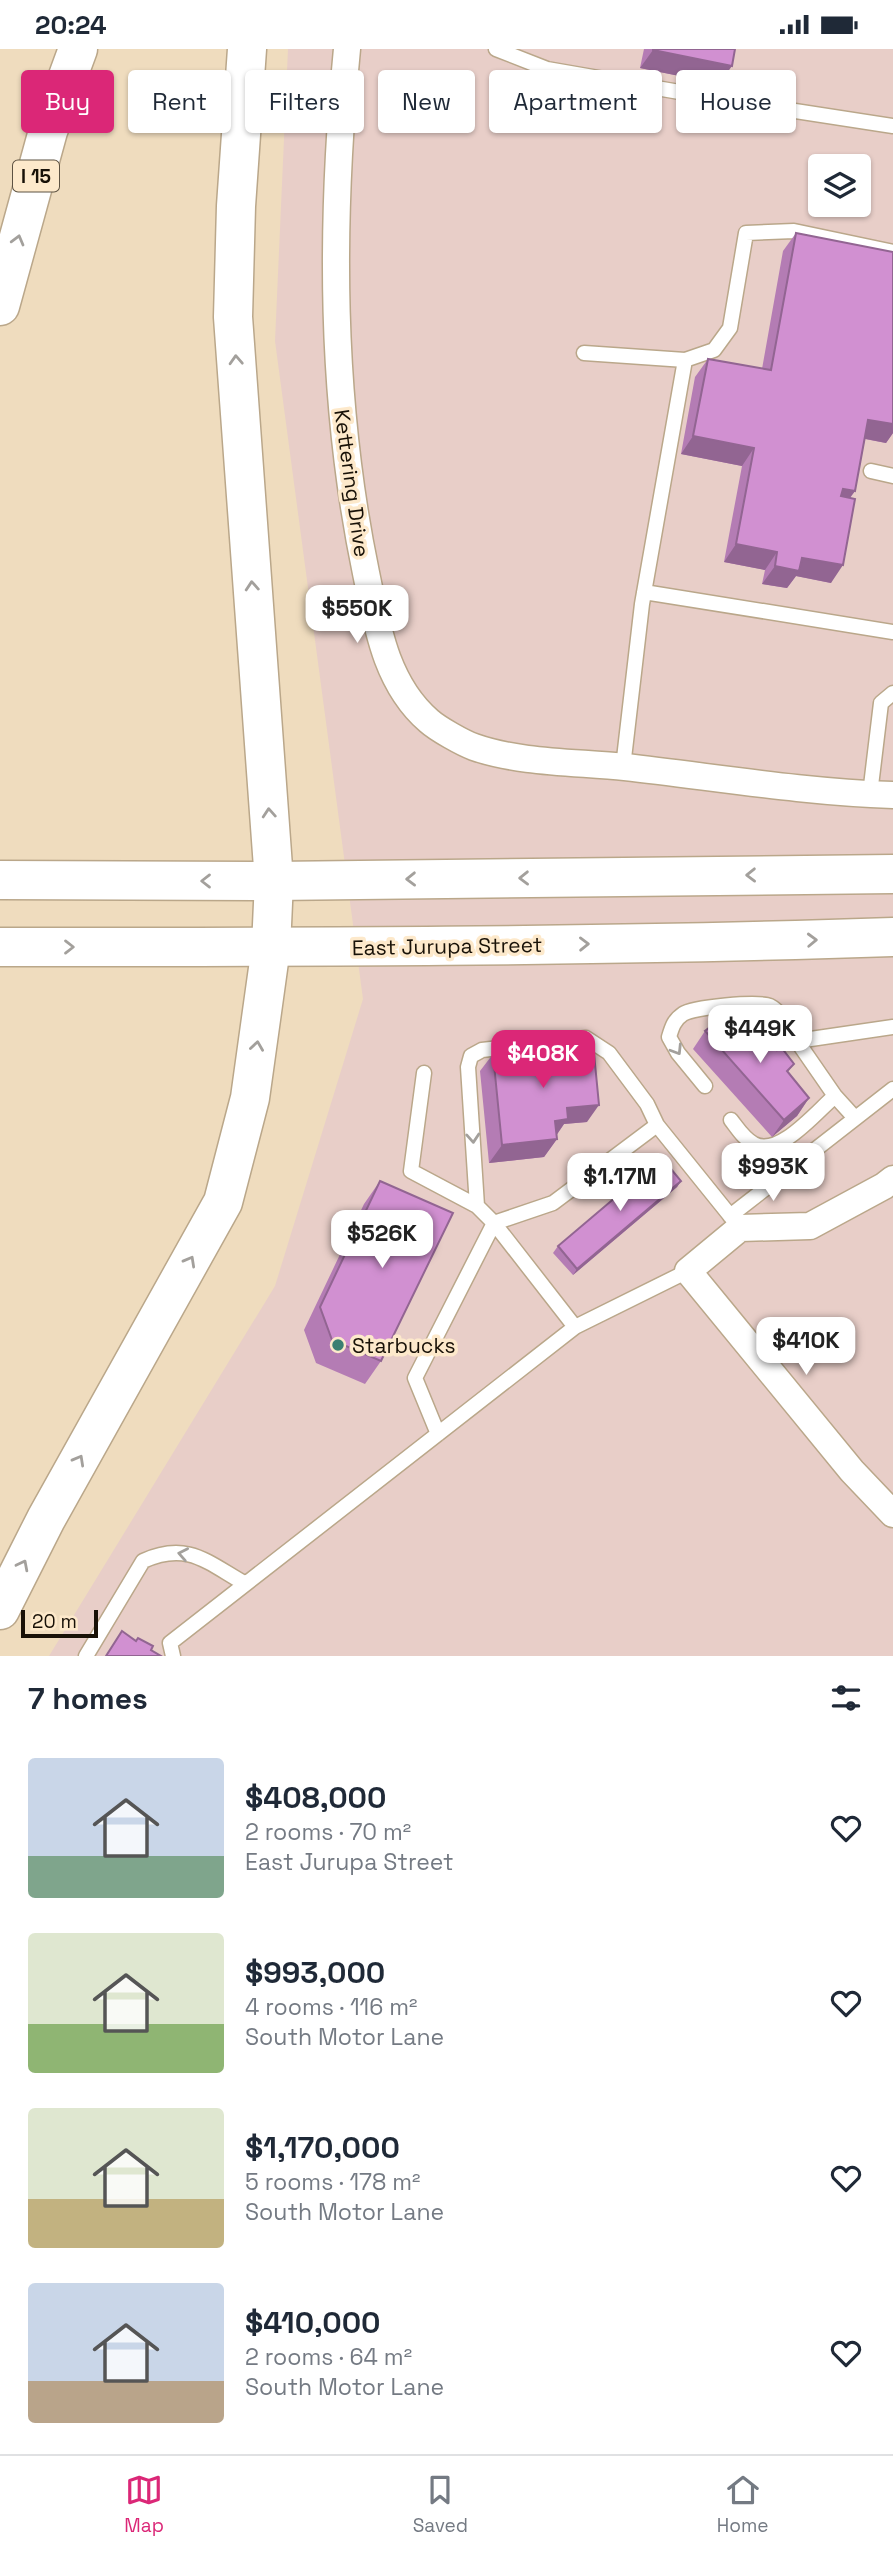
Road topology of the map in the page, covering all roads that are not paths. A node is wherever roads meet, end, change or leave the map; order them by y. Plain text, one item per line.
1 (78, 49) edge
2 (247, 49) edge
3 (346, 49) edge
4 (504, 50) edge
5 (893, 126) edge
6 (893, 252) edge
7 (0, 306) edge
8 (584, 353) dead end
9 (685, 360) junction
10 (871, 471) dead end
11 (893, 475) edge
12 (644, 592) junction
13 (893, 632) edge
14 (893, 693) edge
15 (623, 767) junction
16 (882, 795) edge
17 (893, 874) edge
18 (6, 880) edge
19 (274, 881) junction
20 (893, 937) edge
21 (0, 947) edge
22 (271, 947) junction
23 (893, 1027) edge
24 (797, 1041) junction
25 (424, 1073) dead end
26 (705, 1086) dead end
27 (893, 1089) edge
28 (835, 1096) junction
29 (855, 1118) junction
30 (732, 1120) dead end
31 (657, 1125) junction
32 (893, 1179) edge
33 (477, 1206) junction
34 (735, 1222) junction
35 (494, 1223) junction
36 (688, 1271) junction
37 (575, 1327) junction
38 (438, 1434) junction
39 (893, 1514) edge
40 (244, 1583) junction
41 (0, 1610) edge
42 (172, 1649) edge
43 (86, 1656) edge

7 -> 1 main road, I 15
19 -> 2 main road
3 - 15 street, Kettering Drive
4 - 5 lane
6 - 9 lane
8 - 9 lane
9 - 12 lane
10 - 11 lane
12 - 13 lane
12 - 15 lane
14 - 16 lane
15 - 16 street, Kettering Drive
17 -> 19 main road
19 -> 18 main road
19 - 22 main road
22 -> 20 main road, East Jurupa Street
21 -> 22 main road, East Jurupa Street
41 -> 22 main road
23 - 24 lane
24 -> 26 lane
24 - 28 lane
25 - 33 lane
27 - 29 lane
28 - 29 lane
28 - 30 lane
29 - 34 lane
31 -> 33 lane
31 - 34 lane
31 - 35 lane
32 - 34 street
33 - 35 lane
34 - 36 street
35 - 37 lane
35 - 38 lane
36 - 37 lane
36 - 39 street
37 - 38 lane
38 - 40 lane
40 - 42 lane
40 -> 43 lane

